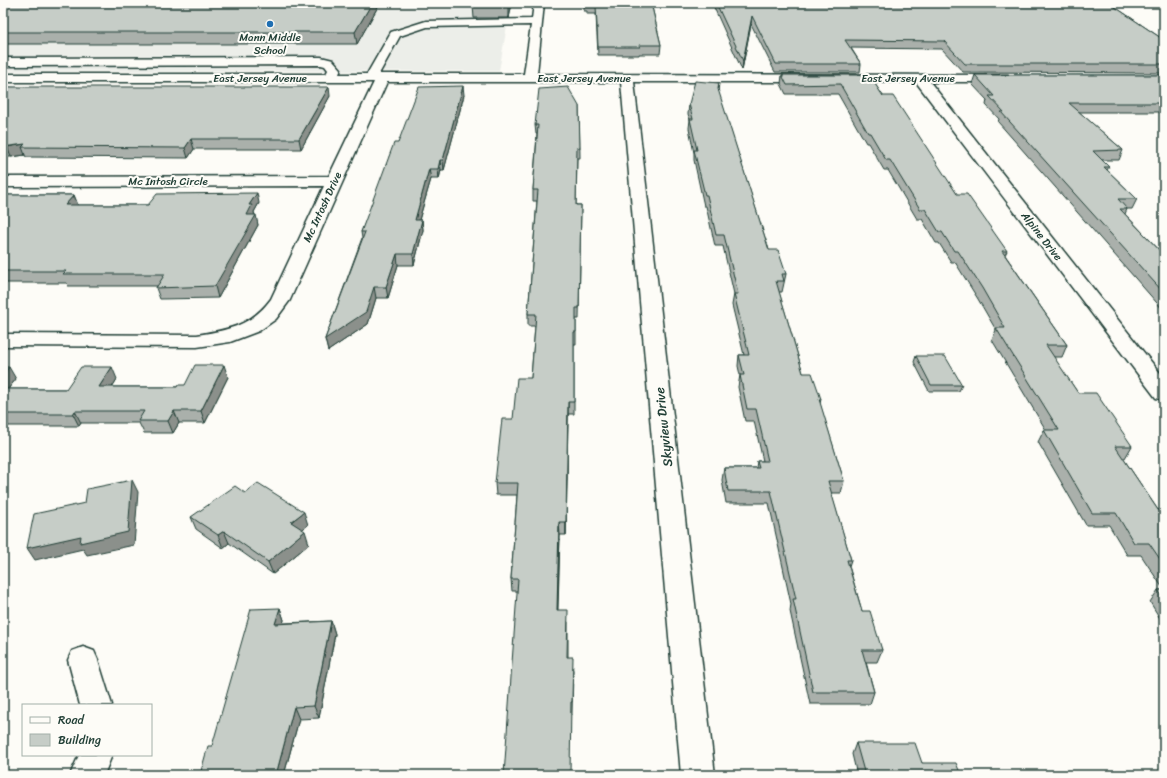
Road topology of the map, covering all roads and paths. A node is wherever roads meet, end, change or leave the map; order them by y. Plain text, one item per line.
1 (539, 3) edge
2 (537, 22) junction
3 (3, 62) edge
4 (3, 78) edge
5 (330, 78) junction
6 (377, 78) junction
7 (530, 78) junction
8 (627, 78) junction
9 (920, 78) junction
10 (1014, 78) edge
11 (334, 181) junction
12 (3, 182) edge
13 (3, 340) edge
14 (1164, 393) edge
15 (83, 660) dead end
16 (96, 704) edge
17 (96, 756) edge
18 (87, 775) edge
19 (698, 775) edge

1 - 2 street
2 - 6 street, Mc Intosh Drive
2 - 7 street
3 - 5 street
4 - 5 street, East Jersey Avenue
5 - 6 street, East Jersey Avenue
6 - 7 street, East Jersey Avenue
6 - 11 street, Mc Intosh Drive
7 - 8 street, East Jersey Avenue
8 - 9 street, East Jersey Avenue
8 - 19 street, Skyview Drive
9 - 10 street, East Jersey Avenue
9 - 14 street, Alpine Drive
11 - 12 street, Mc Intosh Circle
11 - 13 street, Mc Intosh Drive
15 - 16 street
17 - 18 street

